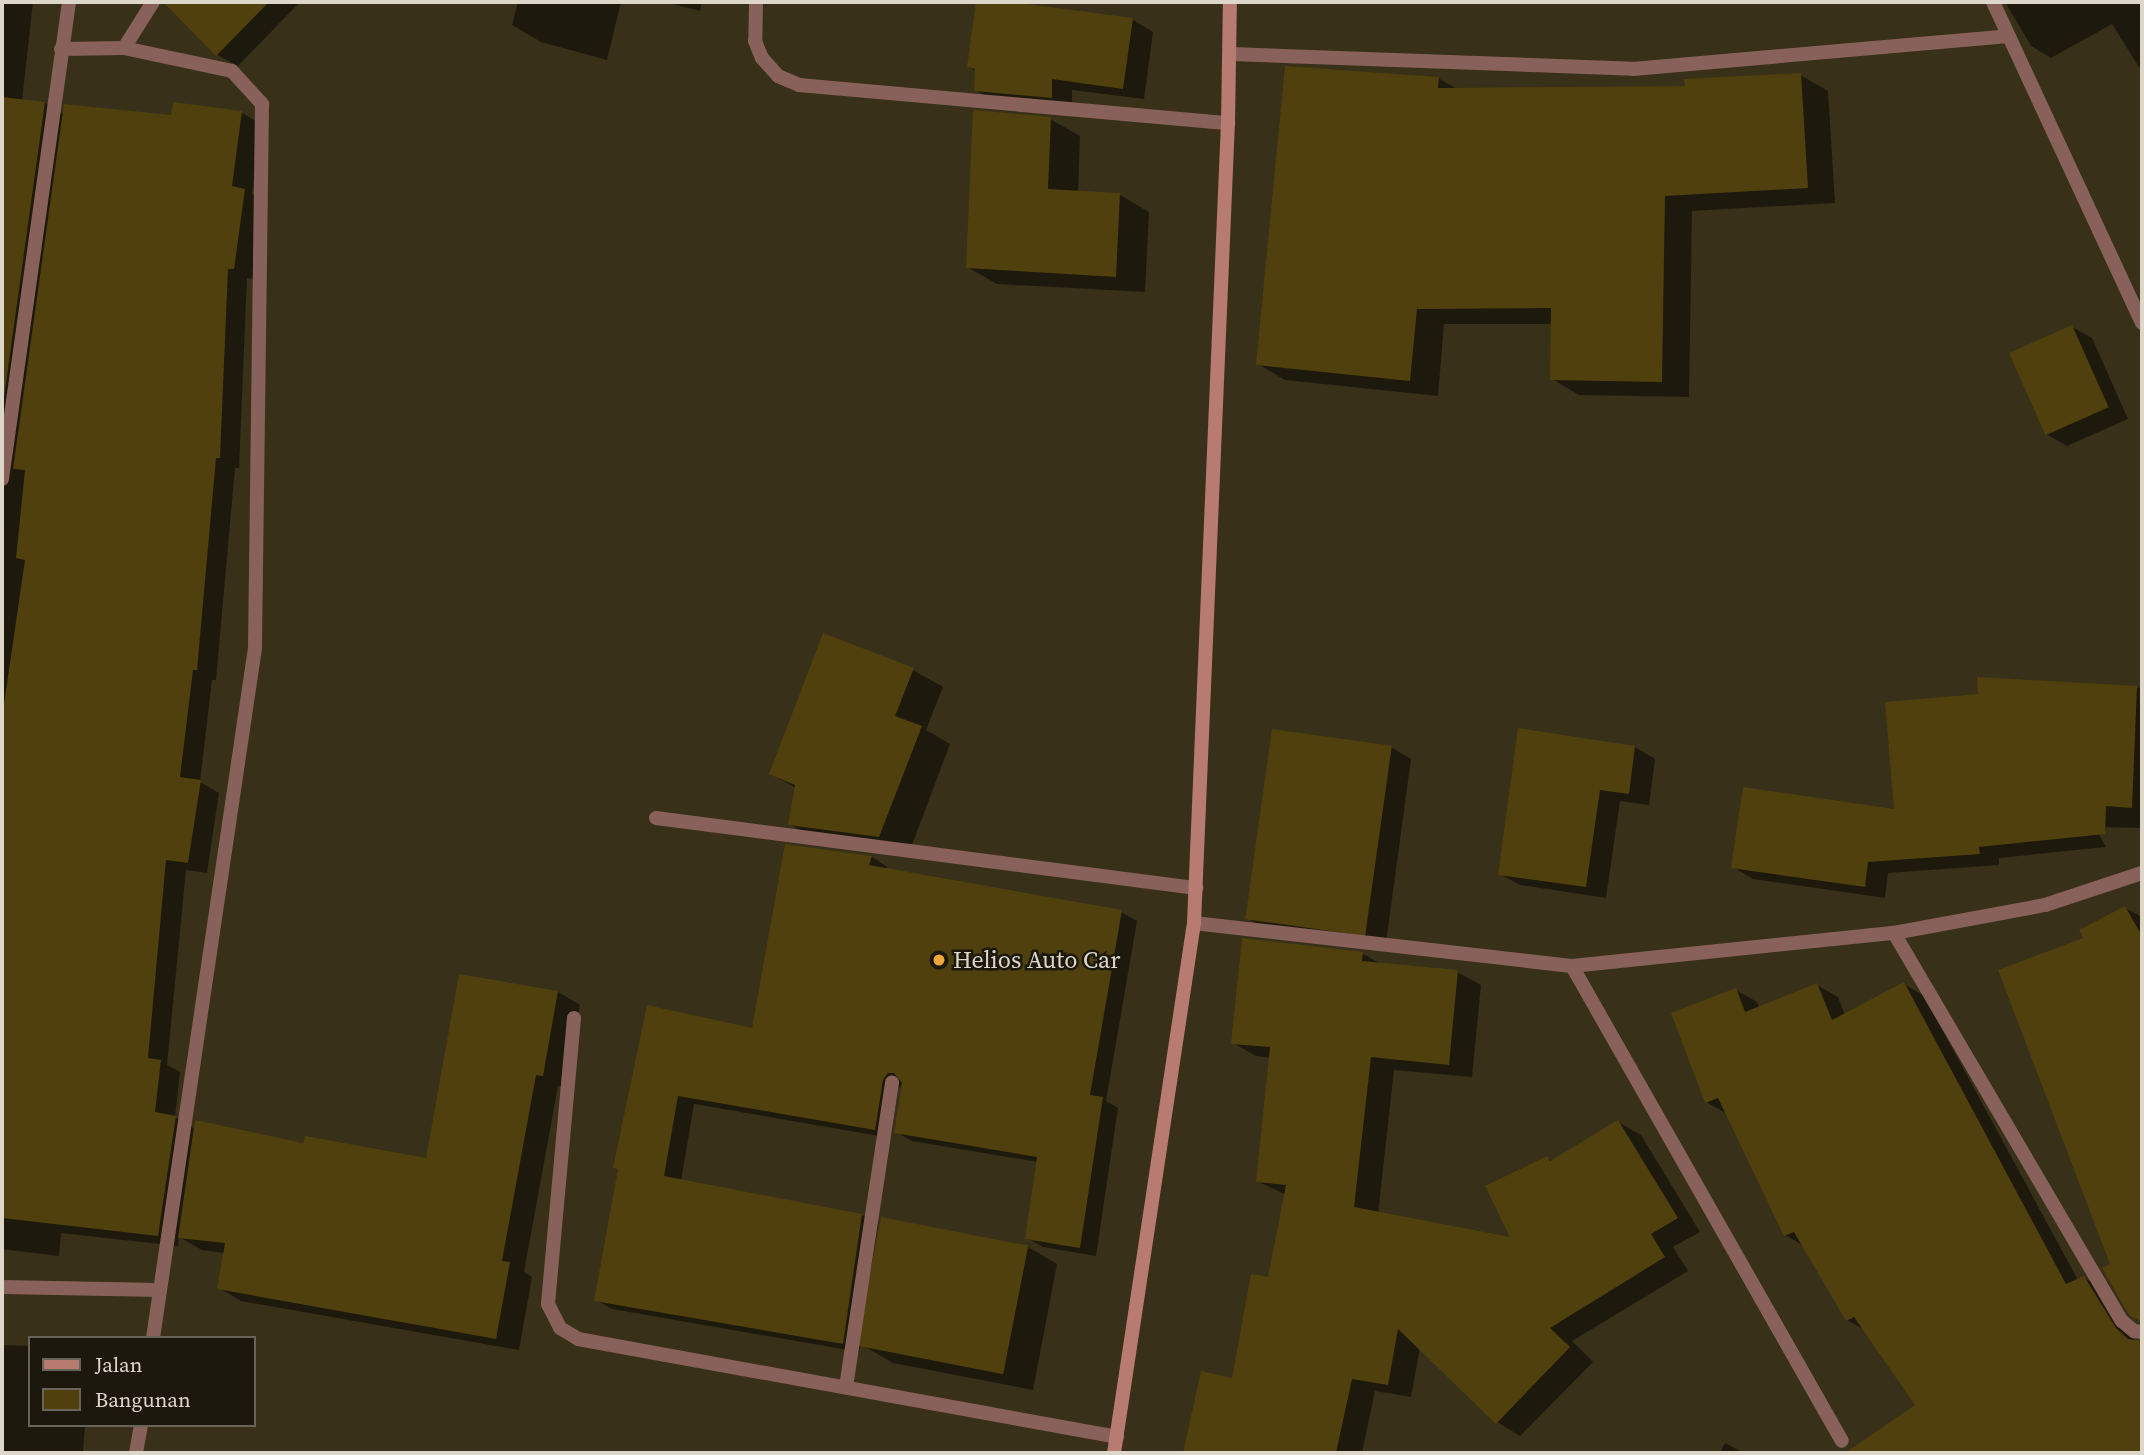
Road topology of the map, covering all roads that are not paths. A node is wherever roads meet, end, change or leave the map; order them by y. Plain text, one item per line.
1 (69, 2) edge
2 (153, 2) edge
3 (755, 2) edge
4 (1230, 2) edge
5 (1993, 2) edge
6 (2009, 36) junction
7 (124, 48) junction
8 (61, 49) junction
9 (1230, 54) junction
10 (1228, 123) junction
11 (2142, 323) edge
12 (2, 479) edge
13 (656, 818) dead end
14 (2142, 873) edge
15 (1196, 888) junction
16 (1195, 923) junction
17 (1894, 933) junction
18 (1572, 965) junction
19 (574, 1018) dead end
20 (892, 1082) dead end
21 (2, 1287) edge
22 (160, 1290) junction
23 (2142, 1332) edge
24 (153, 1336) edge
25 (846, 1387) junction
26 (141, 1427) edge
27 (1116, 1437) junction
28 (1842, 1441) dead end
29 (136, 1453) edge
30 (1114, 1453) edge

1 - 8 street
2 - 7 street
3 - 10 street
4 - 9 street
5 - 6 street
6 - 9 street
6 - 11 street
7 - 8 street
7 - 22 street
8 - 12 street
9 - 10 street
10 - 15 street
13 - 15 street
14 - 17 street
15 - 16 street
16 - 18 street
16 - 27 street
17 - 18 street
17 - 23 street
18 - 28 street
19 - 25 street
20 - 25 street
21 - 22 street
22 - 24 street
25 - 27 street
26 - 29 street
27 - 30 street

